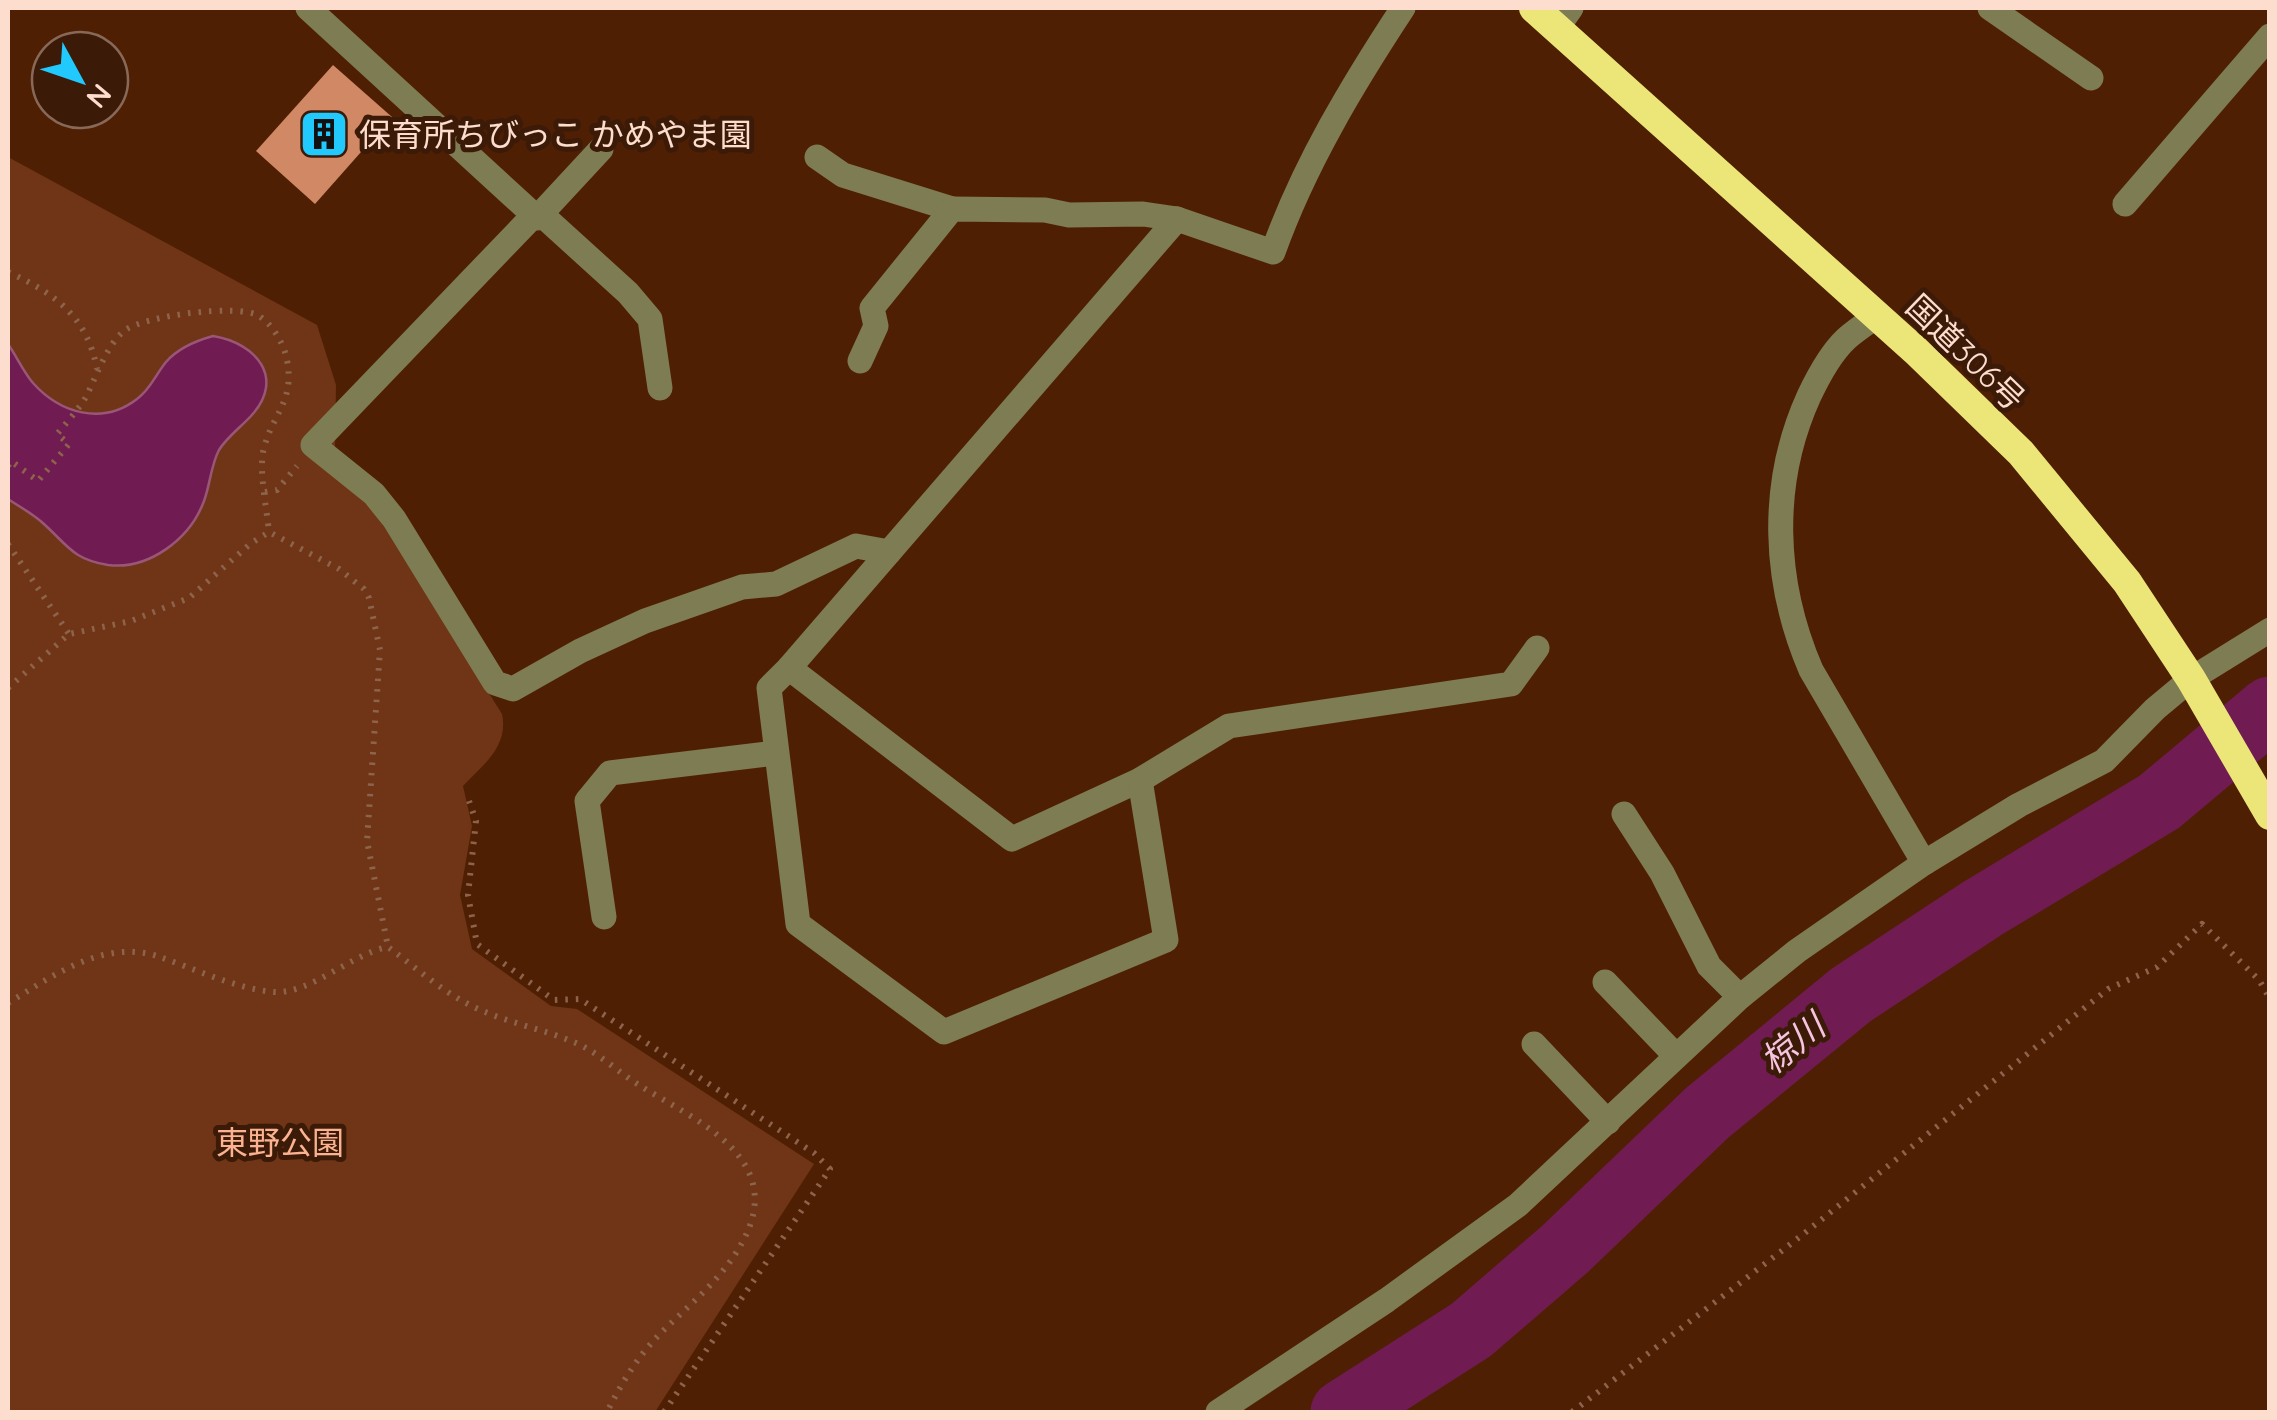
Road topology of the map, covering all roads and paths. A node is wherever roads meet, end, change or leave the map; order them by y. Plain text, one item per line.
1 (308, 8) edge
2 (1404, 8) edge
3 (1990, 8) edge
4 (1554, 14) edge
5 (2270, 36) edge
6 (2091, 78) dead end
7 (601, 148) dead end
8 (817, 157) dead end
9 (2126, 204) dead end
10 (952, 209) junction
11 (538, 214) junction
12 (1176, 219) junction
13 (8, 272) edge
14 (1877, 316) junction
15 (860, 362) dead end
16 (97, 370) junction
17 (660, 388) dead end
18 (314, 445) junction
19 (8, 466) edge
20 (265, 492) junction
21 (269, 532) junction
22 (8, 544) edge
23 (889, 552) junction
24 (2270, 630) edge
25 (69, 634) junction
26 (1537, 648) dead end
27 (790, 668) junction
28 (2191, 679) junction
29 (8, 688) edge
30 (775, 753) junction
31 (1140, 780) junction
32 (469, 801) dead end
33 (1624, 814) dead end
34 (2270, 815) edge
35 (1924, 863) junction
36 (604, 917) dead end
37 (388, 946) junction
38 (1605, 982) dead end
39 (1740, 997) junction
40 (2270, 1000) edge
41 (8, 1003) edge
42 (1534, 1044) dead end
43 (1676, 1056) junction
44 (1608, 1122) junction
45 (607, 1412) edge
46 (664, 1412) edge
47 (1218, 1412) edge
48 (1572, 1412) edge

1 - 11 street
2 - 12 street
3 - 6 street
4 - 14 highway, 国道306号
5 - 9 street
7 - 11 street
8 - 10 street
10 - 12 street
10 - 15 street
11 - 17 street
11 - 18 street
12 - 23 street
13 - 16 path
14 - 28 highway, 国道306号
14 - 35 street
16 - 19 path
16 - 20 path
18 - 20 path
18 - 23 street
20 - 21 path
21 - 25 path
21 - 37 path
22 - 25 path
23 - 27 street
24 - 28 street
25 - 29 path
26 - 31 street
27 - 30 street
27 - 31 street
28 - 34 highway, 国道306号
28 - 35 street
30 - 31 street
30 - 36 street
32 - 46 path
33 - 39 street
35 - 39 street
37 - 41 path
37 - 45 path
38 - 43 street
39 - 43 street
40 - 48 path
42 - 44 street
43 - 44 street
44 - 47 street

